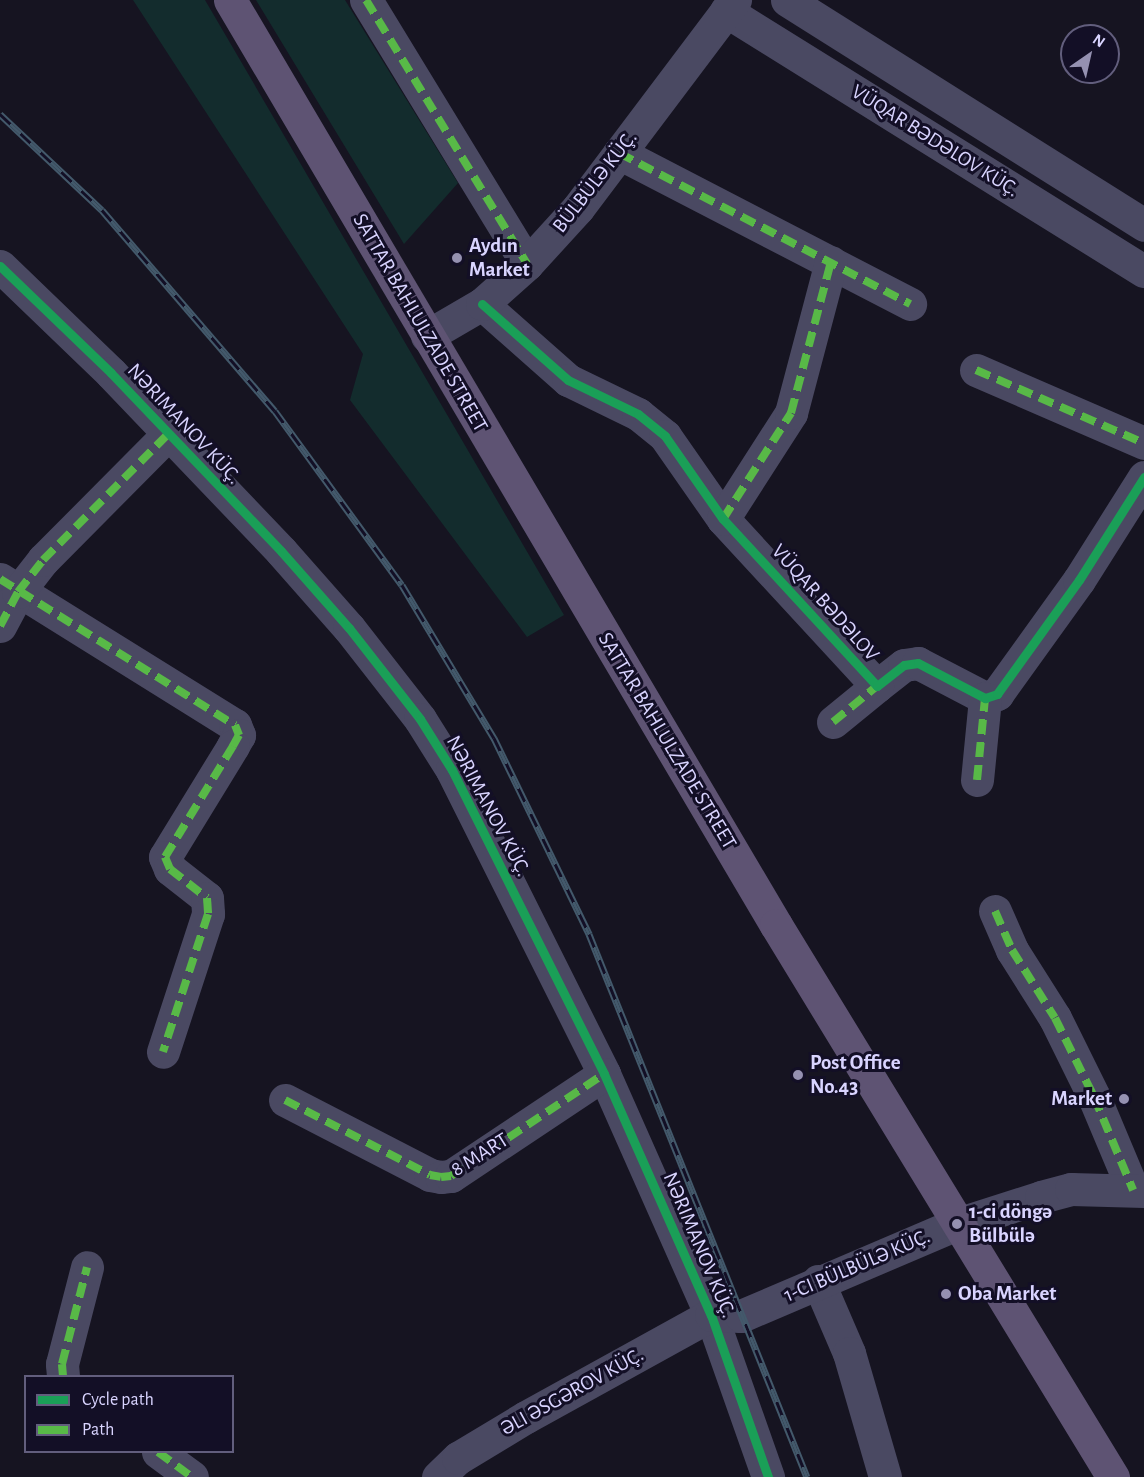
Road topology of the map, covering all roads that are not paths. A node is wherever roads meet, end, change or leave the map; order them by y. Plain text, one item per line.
1 (230, 0) edge
2 (366, 0) edge
3 (787, 0) edge
4 (730, 6) edge
5 (619, 153) junction
6 (1144, 225) edge
7 (831, 262) junction
8 (527, 264) junction
9 (0, 266) edge
10 (1144, 271) edge
11 (482, 304) junction
12 (910, 304) dead end
13 (427, 336) junction
14 (976, 370) dead end
15 (168, 434) junction
16 (1144, 443) edge
17 (1144, 477) edge
18 (723, 519) junction
19 (9, 586) edge
20 (0, 626) edge
21 (877, 686) junction
22 (985, 698) junction
23 (833, 722) dead end
24 (977, 780) dead end
25 (994, 911) dead end
26 (163, 1052) dead end
27 (604, 1074) junction
28 (285, 1100) dead end
29 (1138, 1191) edge
30 (957, 1224) junction
31 (87, 1267) dead end
32 (818, 1281) junction
33 (711, 1315) junction
34 (63, 1375) edge
35 (159, 1453) edge
36 (192, 1477) edge
37 (438, 1477) edge
38 (768, 1477) edge
39 (885, 1477) edge
40 (1113, 1477) edge

1 - 13 main road, SATTAR BAHLULZADE STREET
2 - 8 street
3 - 6 street
4 - 5 street, BÜLBÜLƏ KÜÇ.
4 - 10 street, VÜQAR BƏDƏLOV KÜÇ.
5 - 7 street
5 - 8 street, BÜLBÜLƏ KÜÇ.
7 - 12 street
7 - 18 street
8 - 11 street, BÜLBÜLƏ KÜÇ.
9 - 15 street, NƏRIMANOV KÜÇ.
11 - 13 street, BÜLBÜLƏ KÜÇ.
11 - 18 street, VÜQAR BƏDƏLOV
13 - 30 main road, SATTAR BAHLULZADE STREET
14 - 16 street
15 - 19 street
15 - 27 street, NƏRIMANOV KÜÇ.
17 - 22 street
18 - 21 street, VÜQAR BƏDƏLOV
19 - 20 street
19 - 26 street
21 - 22 street, VÜQAR BƏDƏLOV
21 - 23 street
22 - 24 street
25 - 29 street
27 - 28 street, 8 MART
27 - 33 street, NƏRIMANOV KÜÇ.
29 - 30 street, 1-CI BÜLBÜLƏ KÜÇ.
30 - 32 street, 1-CI BÜLBÜLƏ KÜÇ.
30 - 40 main road, SATTAR BAHLULZADE STREET
31 - 34 street
32 - 33 street, 1-CI BÜLBÜLƏ KÜÇ.
32 - 39 street
33 - 37 street, ƏLI ƏSGƏROV KÜÇ.
33 - 38 street, NƏRIMANOV KÜÇ.
35 - 36 street

